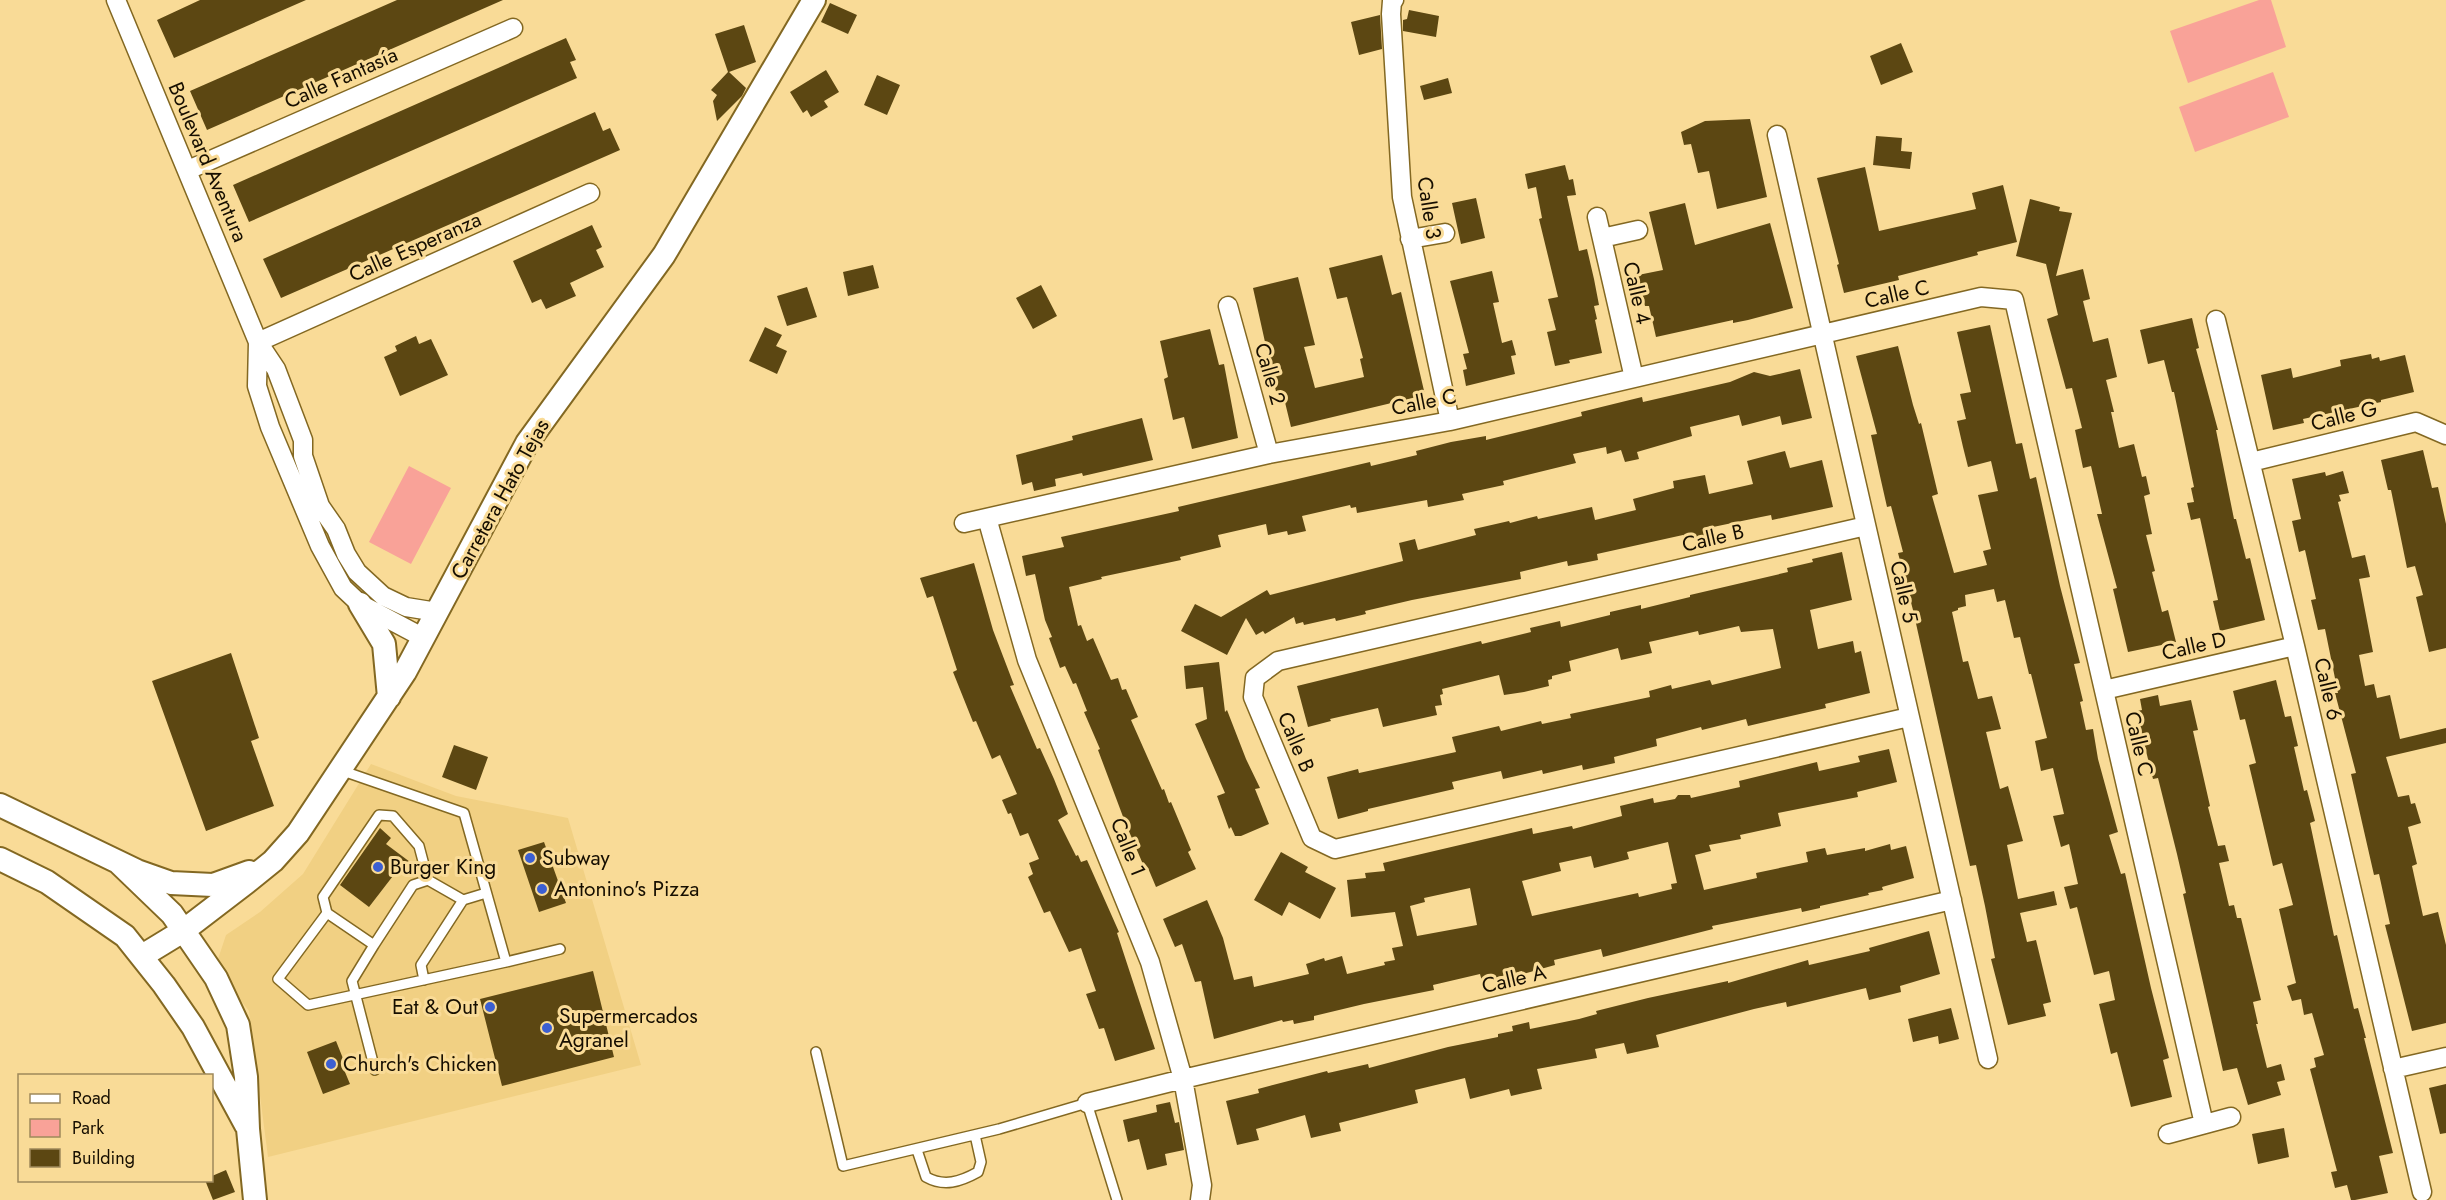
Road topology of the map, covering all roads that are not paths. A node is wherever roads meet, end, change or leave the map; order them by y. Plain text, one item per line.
1 (814, 0) edge
2 (1394, 0) edge
3 (118, 1) edge
4 (513, 28) dead end
5 (1777, 135) dead end
6 (188, 170) junction
7 (590, 193) dead end
8 (1597, 217) dead end
9 (1638, 230) dead end
10 (1445, 232) dead end
11 (1602, 238) junction
12 (1410, 239) junction
13 (1228, 306) dead end
14 (2216, 320) dead end
15 (1822, 335) junction
16 (258, 342) junction
17 (1634, 378) junction
18 (1450, 421) junction
19 (2446, 435) edge
20 (1269, 454) junction
21 (2251, 462) junction
22 (987, 518) junction
23 (964, 523) dead end
24 (1866, 526) junction
25 (338, 533) junction
26 (320, 546) junction
27 (360, 604) junction
28 (437, 612) junction
29 (424, 638) junction
30 (2295, 646) junction
31 (2104, 690) junction
32 (389, 698) junction
33 (1910, 717) junction
34 (340, 770) junction
35 (0, 805) edge
36 (0, 859) edge
37 (118, 862) junction
38 (264, 867) junction
39 (428, 880) junction
40 (486, 893) junction
41 (463, 900) junction
42 (1952, 900) junction
43 (327, 913) junction
44 (183, 931) junction
45 (374, 945) junction
46 (560, 949) dead end
47 (142, 956) junction
48 (506, 962) junction
49 (424, 980) junction
50 (356, 995) junction
51 (816, 1052) dead end
52 (2446, 1057) edge
53 (1988, 1059) dead end
54 (2392, 1069) junction
55 (375, 1070) dead end
56 (1184, 1079) junction
57 (1087, 1103) junction
58 (2231, 1117) dead end
59 (2204, 1124) junction
60 (248, 1129) junction
61 (2168, 1134) dead end
62 (975, 1135) junction
63 (917, 1150) junction
64 (2421, 1192) dead end
65 (255, 1200) edge
66 (1117, 1200) edge
67 (1200, 1200) edge

1 - 28 street, Carretera Hato Tejas
2 - 12 street, Calle 3
3 - 6 street, Boulevard Aventura
4 - 6 street, Calle Fantasía
5 - 15 street, Calle 5
6 - 16 street, Boulevard Aventura
7 - 16 street, Calle Esperanza
8 - 11 street, Calle 4
9 - 11 street
10 - 12 street
11 - 17 street, Calle 4
12 - 18 street, Calle 3
13 - 20 street, Calle 2
14 - 21 street, Calle 6
15 - 17 street, Calle C
15 - 24 street, Calle 5
15 - 31 street, Calle C
16 - 25 street, Boulevard Aventura
16 - 26 street, Boulevard Aventura
17 - 18 street, Calle C
18 - 20 street, Calle C
19 - 21 street, Calle G
20 - 22 street, Calle C
21 - 30 street, Calle 6
22 - 23 street, Calle C
22 - 56 street, Calle 1
24 - 33 street, Calle 5
24 - 33 street, Calle B
25 - 26 street
25 - 28 street, Boulevard Aventura
26 - 27 street, Boulevard Aventura
27 - 29 street, Boulevard Aventura
27 - 32 street
28 - 29 street, Carretera Hato Tejas
29 - 32 street, Carretera Hato Tejas
30 - 31 street, Calle D
30 - 54 street, Calle 6
31 - 59 street, Calle C
32 - 34 street, Carretera Hato Tejas
33 - 42 street, Calle 5
34 - 38 street, Carretera Hato Tejas
34 - 40 lane
35 - 37 street
36 - 47 street
37 - 38 street
37 - 44 street
38 - 44 street, Carretera Hato Tejas
39 - 41 lane
39 - 43 lane
39 - 45 lane
40 - 41 lane
40 - 48 lane
41 - 49 lane
42 - 53 street, Calle 5
42 - 56 street, Calle A
43 - 45 lane
43 - 50 lane
44 - 47 street, Carretera Hato Tejas
44 - 60 street
45 - 50 lane
46 - 48 lane
47 - 60 street
48 - 49 lane
49 - 50 lane
50 - 55 lane
51 - 63 lane
52 - 54 street
54 - 64 street, Calle 6
56 - 57 street, Calle A
56 - 67 street, Calle 1
57 - 62 lane
57 - 66 lane
58 - 59 street
59 - 61 street
60 - 65 street
62 - 63 lane
62 - 63 lane

